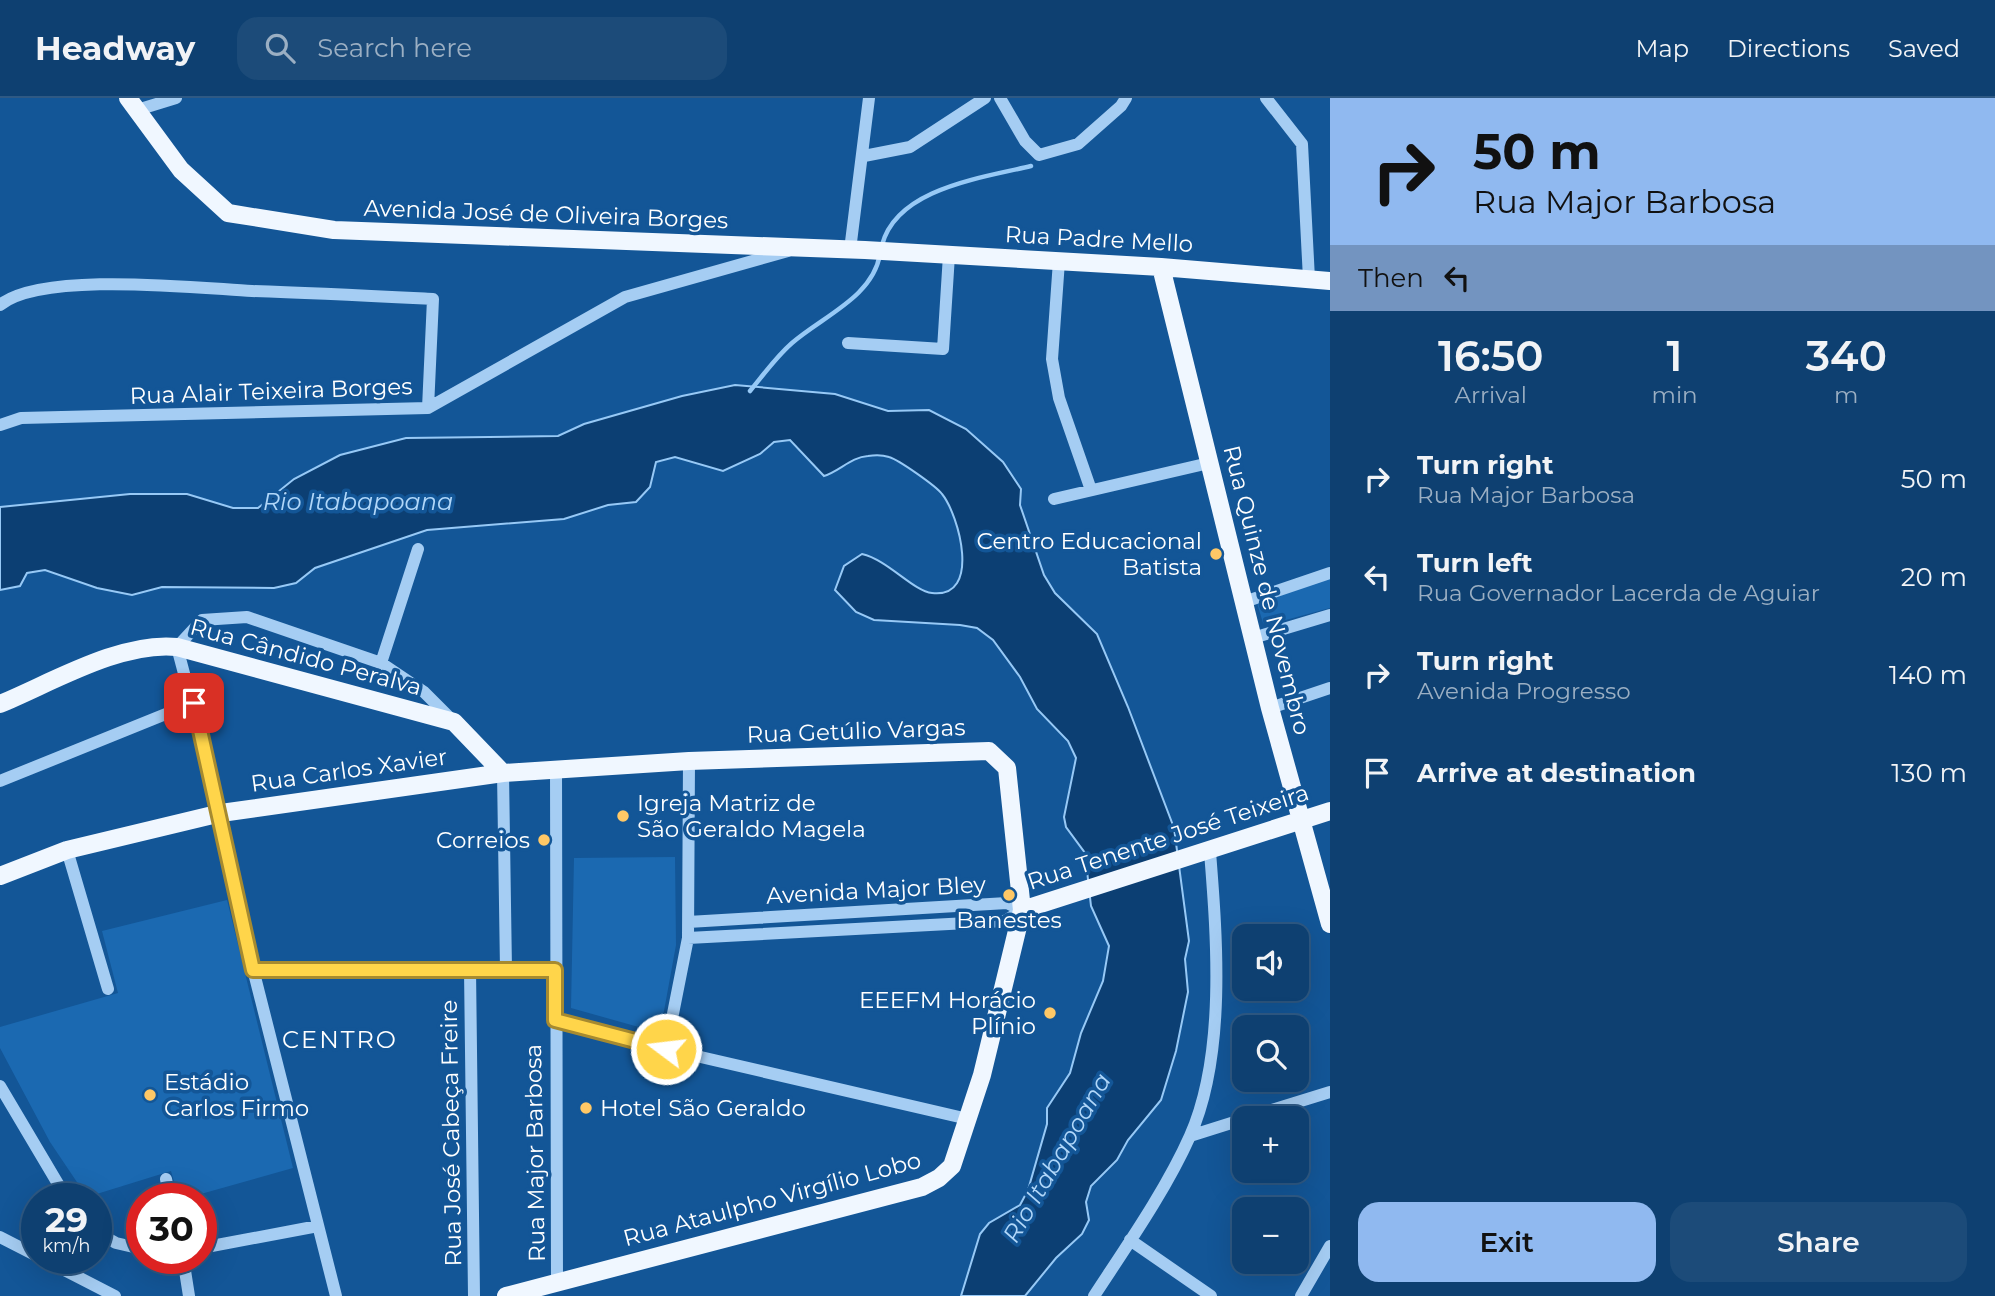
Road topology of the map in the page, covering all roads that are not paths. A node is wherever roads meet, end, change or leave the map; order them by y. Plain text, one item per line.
1 (176, 98) edge
2 (869, 98) edge
3 (985, 98) edge
4 (1000, 98) edge
5 (1126, 98) edge
6 (1266, 98) edge
7 (133, 104) edge
8 (864, 156) junction
9 (802, 247) junction
10 (857, 250) junction
11 (949, 255) junction
12 (1059, 261) junction
13 (1161, 267) junction
14 (1309, 279) junction
15 (1330, 281) edge
16 (0, 305) edge
17 (848, 343) dead end
18 (428, 408) junction
19 (0, 425) edge
20 (1209, 463) junction
21 (1091, 490) junction
22 (1054, 499) dead end
23 (418, 549) dead end
24 (1330, 573) edge
25 (1244, 602) junction
26 (1330, 615) edge
27 (1253, 638) junction
28 (177, 647) junction
29 (381, 663) junction
30 (1330, 688) edge
31 (194, 703) junction
32 (0, 704) edge
33 (1270, 708) junction
34 (454, 722) junction
35 (689, 761) junction
36 (556, 768) junction
37 (503, 774) junction
38 (0, 781) edge
39 (1330, 811) edge
40 (221, 813) junction
41 (1302, 820) junction
42 (67, 850) junction
43 (1210, 852) junction
44 (0, 876) edge
45 (1022, 910) junction
46 (688, 922) junction
47 (1330, 923) edge
48 (688, 938) junction
49 (470, 969) junction
50 (253, 970) junction
51 (506, 970) junction
52 (555, 970) junction
53 (108, 989) dead end
54 (555, 1020) junction
55 (666, 1049) junction
56 (0, 1086) edge
57 (1330, 1092) edge
58 (1284, 1106) edge
59 (968, 1119) junction
60 (1232, 1122) edge
61 (1190, 1136) junction
62 (166, 1179) dead end
63 (58, 1183) edge
64 (167, 1183) edge
65 (318, 1226) junction
66 (0, 1237) edge
67 (1130, 1240) junction
68 (217, 1245) edge
69 (1330, 1246) edge
70 (21, 1248) edge
71 (72, 1274) edge
72 (186, 1274) edge
73 (557, 1283) junction
74 (115, 1296) edge
75 (189, 1296) edge
76 (336, 1296) edge
77 (474, 1296) edge
78 (506, 1296) edge
79 (1094, 1296) edge
80 (1211, 1296) edge
81 (1301, 1296) edge

1 - 7 street
2 - 8 street
3 - 8 street
4 - 5 street
6 - 14 street
7 - 9 main road, Avenida José de Oliveira Borges
8 - 10 street
9 - 10 main road, Avenida José de Oliveira Borges
9 - 18 street, Rua Alair Teixeira Borges
10 - 11 main road, Rua Padre Mello
11 - 12 main road, Rua Padre Mello
11 - 17 street
12 - 13 main road, Rua Padre Mello
12 - 21 street
13 - 14 main road, Rua Padre Mello
13 - 20 main road, Rua Quinze de Novembro
14 - 15 main road, Rua Padre Mello
16 - 18 street
18 - 19 street, Rua Alair Teixeira Borges
20 - 21 street
20 - 25 main road, Rua Quinze de Novembro
21 - 22 street
23 - 29 street
24 - 25 street
25 - 27 main road, Rua Quinze de Novembro
26 - 27 street
27 - 33 main road, Rua Quinze de Novembro
28 - 29 street
28 - 31 street
28 - 32 main road, Rua Cândido Peralva
28 - 34 main road, Rua Cândido Peralva
29 - 34 street
30 - 33 street
31 - 38 street
31 - 40 street
33 - 41 main road, Rua Quinze de Novembro
34 - 37 main road
35 - 36 main road, Rua Getúlio Vargas
35 - 45 main road, Rua Getúlio Vargas
35 - 46 street
36 - 37 main road, Rua Carlos Xavier
36 - 52 street, Rua Major Barbosa
37 - 40 main road, Rua Carlos Xavier
37 - 51 street
39 - 41 main road, Rua Tenente José Teixeira
40 - 42 main road, Rua Carlos Xavier
40 - 50 street
41 - 43 main road, Rua Tenente José Teixeira
41 - 47 main road, Rua Quinze de Novembro
42 - 44 main road, Rua Carlos Xavier
42 - 53 street
43 - 45 main road, Rua Tenente José Teixeira
43 - 61 street
45 - 46 street, Avenida Major Bley
45 - 48 street, Avenida Major Bley
45 - 59 main road, Rua Ataulpho Virgílio Lobo
46 - 48 street
48 - 55 street
49 - 50 street
49 - 51 street
49 - 77 street, Rua José Cabeça Freire
50 - 65 street
51 - 52 street
52 - 54 street, Rua Major Barbosa
54 - 55 street
54 - 73 street, Rua Major Barbosa
55 - 59 street
56 - 63 street
57 - 58 street
59 - 73 main road, Rua Ataulpho Virgílio Lobo
60 - 61 street
61 - 67 street
62 - 64 street
65 - 68 street
65 - 76 street
66 - 70 street
67 - 79 street
67 - 80 street
69 - 81 street
71 - 74 street
72 - 75 street
73 - 78 main road, Rua Ataulpho Virgílio Lobo

